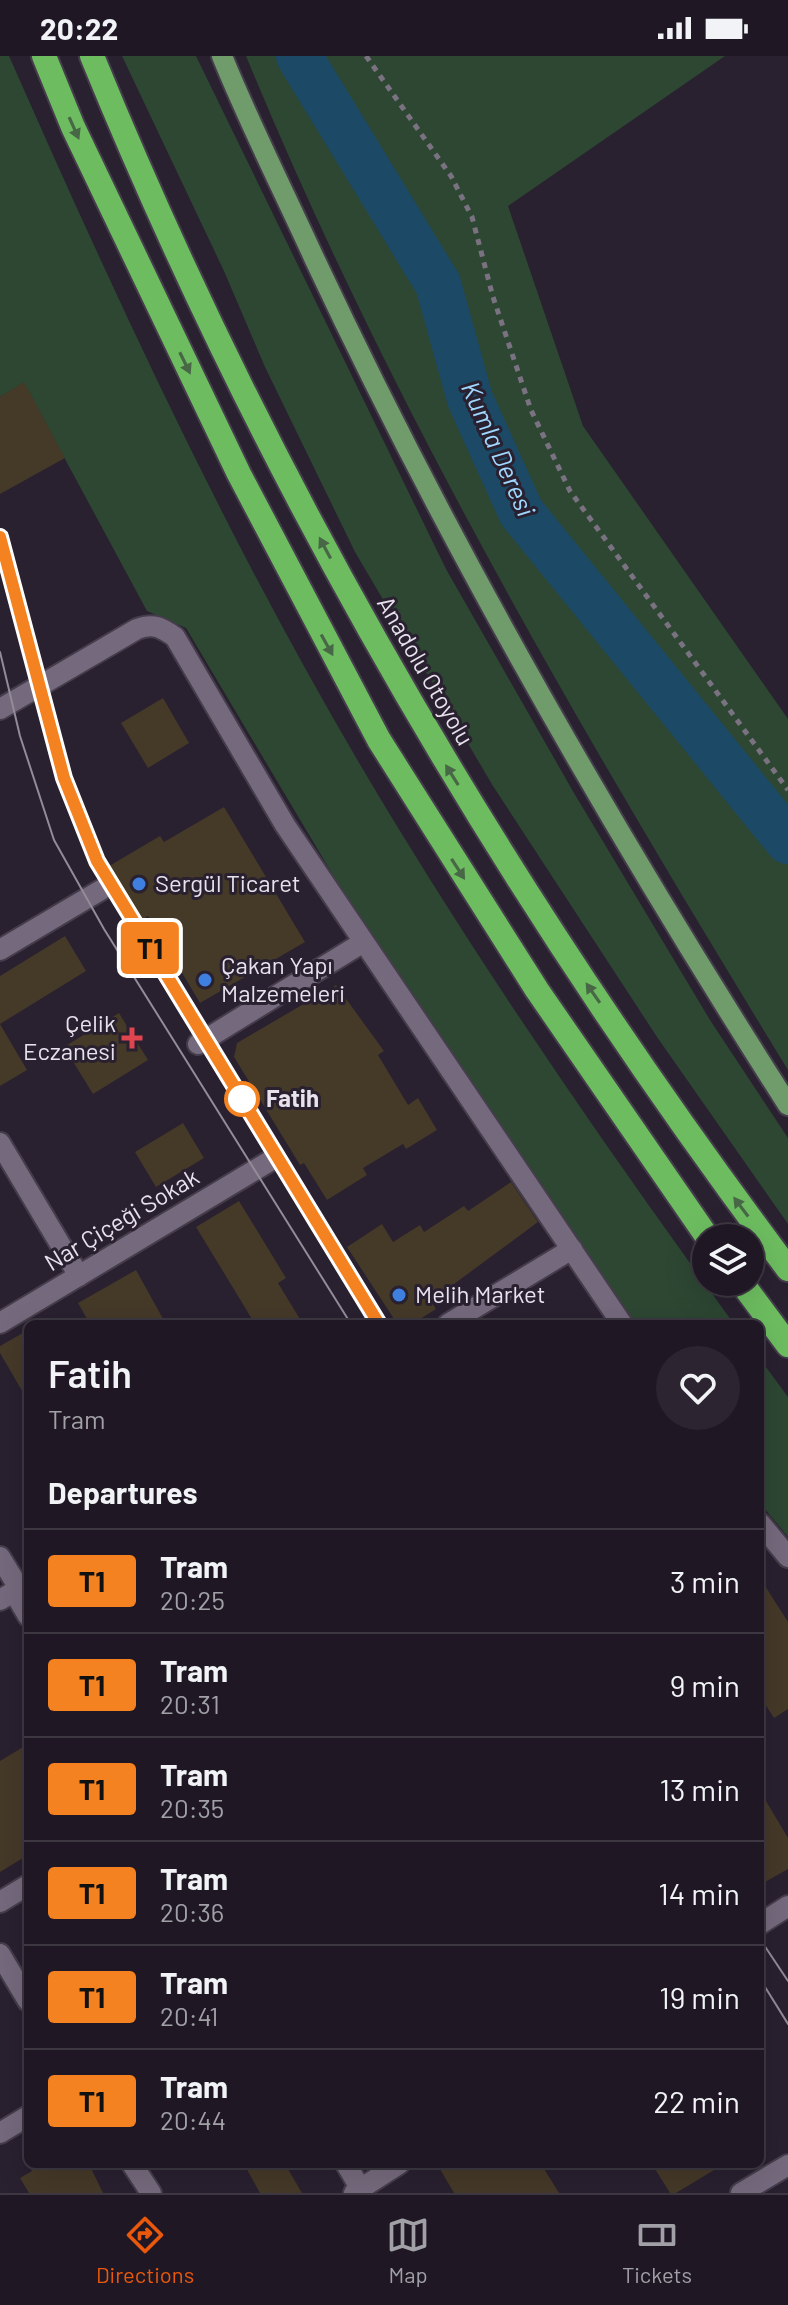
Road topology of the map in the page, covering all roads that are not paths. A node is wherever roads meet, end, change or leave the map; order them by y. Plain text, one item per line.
1 (44, 56) edge
2 (92, 56) edge
3 (222, 56) edge
4 (0, 709) edge
5 (101, 890) dead end
6 (362, 943) junction
7 (0, 950) edge
8 (198, 1044) dead end
9 (788, 1105) edge
10 (0, 1143) edge
11 (270, 1161) dead end
12 (698, 1224) edge
13 (572, 1249) junction
14 (788, 1269) edge
15 (79, 1276) junction
16 (751, 1296) edge
17 (455, 1320) edge
18 (619, 1320) edge
19 (0, 1323) edge
20 (788, 1345) edge
21 (764, 1528) edge
22 (0, 1557) edge
23 (788, 1557) edge
24 (15, 1591) edge
25 (24, 1887) edge
26 (0, 1902) edge
27 (788, 1906) edge
28 (764, 1921) edge
29 (0, 1954) edge
30 (24, 1994) edge
31 (24, 2118) edge
32 (0, 2133) edge
33 (788, 2165) edge
34 (135, 2168) edge
35 (348, 2168) edge
36 (393, 2168) edge
37 (359, 2192) edge
38 (151, 2193) edge
39 (741, 2193) edge

1 -> 12 highway
14 -> 2 highway, Anadolu Otoyolu
3 - 9 main road
4 - 6 street
5 - 7 street
6 - 8 street
6 - 13 street
10 - 15 street
11 - 15 street, Nar Çiçeği Sokak
13 - 17 street
13 - 18 street
15 - 19 street, Nar Çiçeği Sokak
16 - 20 highway
21 - 23 street
22 - 24 street
25 - 26 street
27 - 28 street
29 - 30 street
31 - 32 street
33 - 39 street
34 - 38 street
35 - 37 street
36 - 37 street

